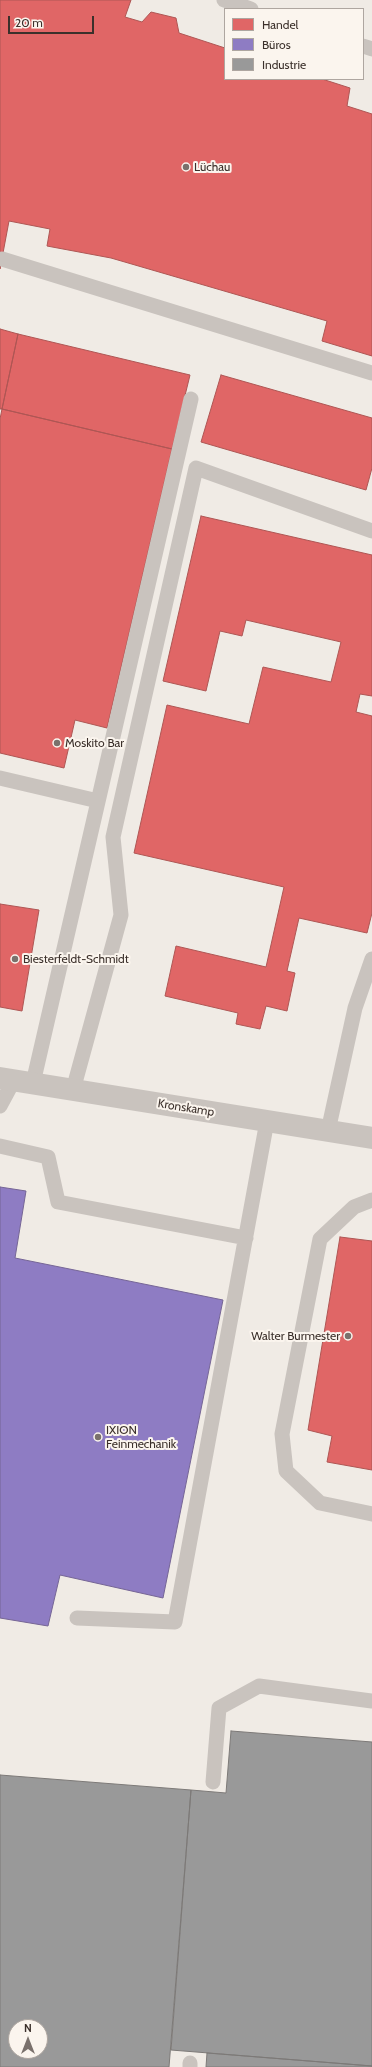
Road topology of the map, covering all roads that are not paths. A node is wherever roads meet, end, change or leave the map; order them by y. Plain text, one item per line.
1 (224, 0) edge
2 (248, 8) edge
3 (2, 259) dead end
4 (372, 373) edge
5 (191, 399) dead end
6 (372, 531) edge
7 (0, 778) edge
8 (98, 801) junction
9 (372, 959) edge
10 (16, 1080) edge
11 (73, 1090) junction
12 (0, 1106) edge
13 (267, 1121) junction
14 (328, 1131) junction
15 (372, 1138) edge
16 (0, 1146) edge
17 (372, 1200) edge
18 (246, 1238) junction
19 (372, 1514) edge
20 (77, 1618) dead end
21 (372, 1701) edge
22 (213, 1782) dead end

1 - 2 lane
3 - 4 lane
5 - 8 lane
6 - 11 lane
7 - 8 lane
8 - 10 lane
9 - 14 lane
10 - 11 street, Kronskamp
10 - 12 lane
11 - 13 street, Kronskamp
13 - 14 street, Kronskamp
13 - 18 lane
14 - 15 street, Kronskamp
16 - 18 lane
17 - 19 lane
18 - 20 lane
21 - 22 lane

